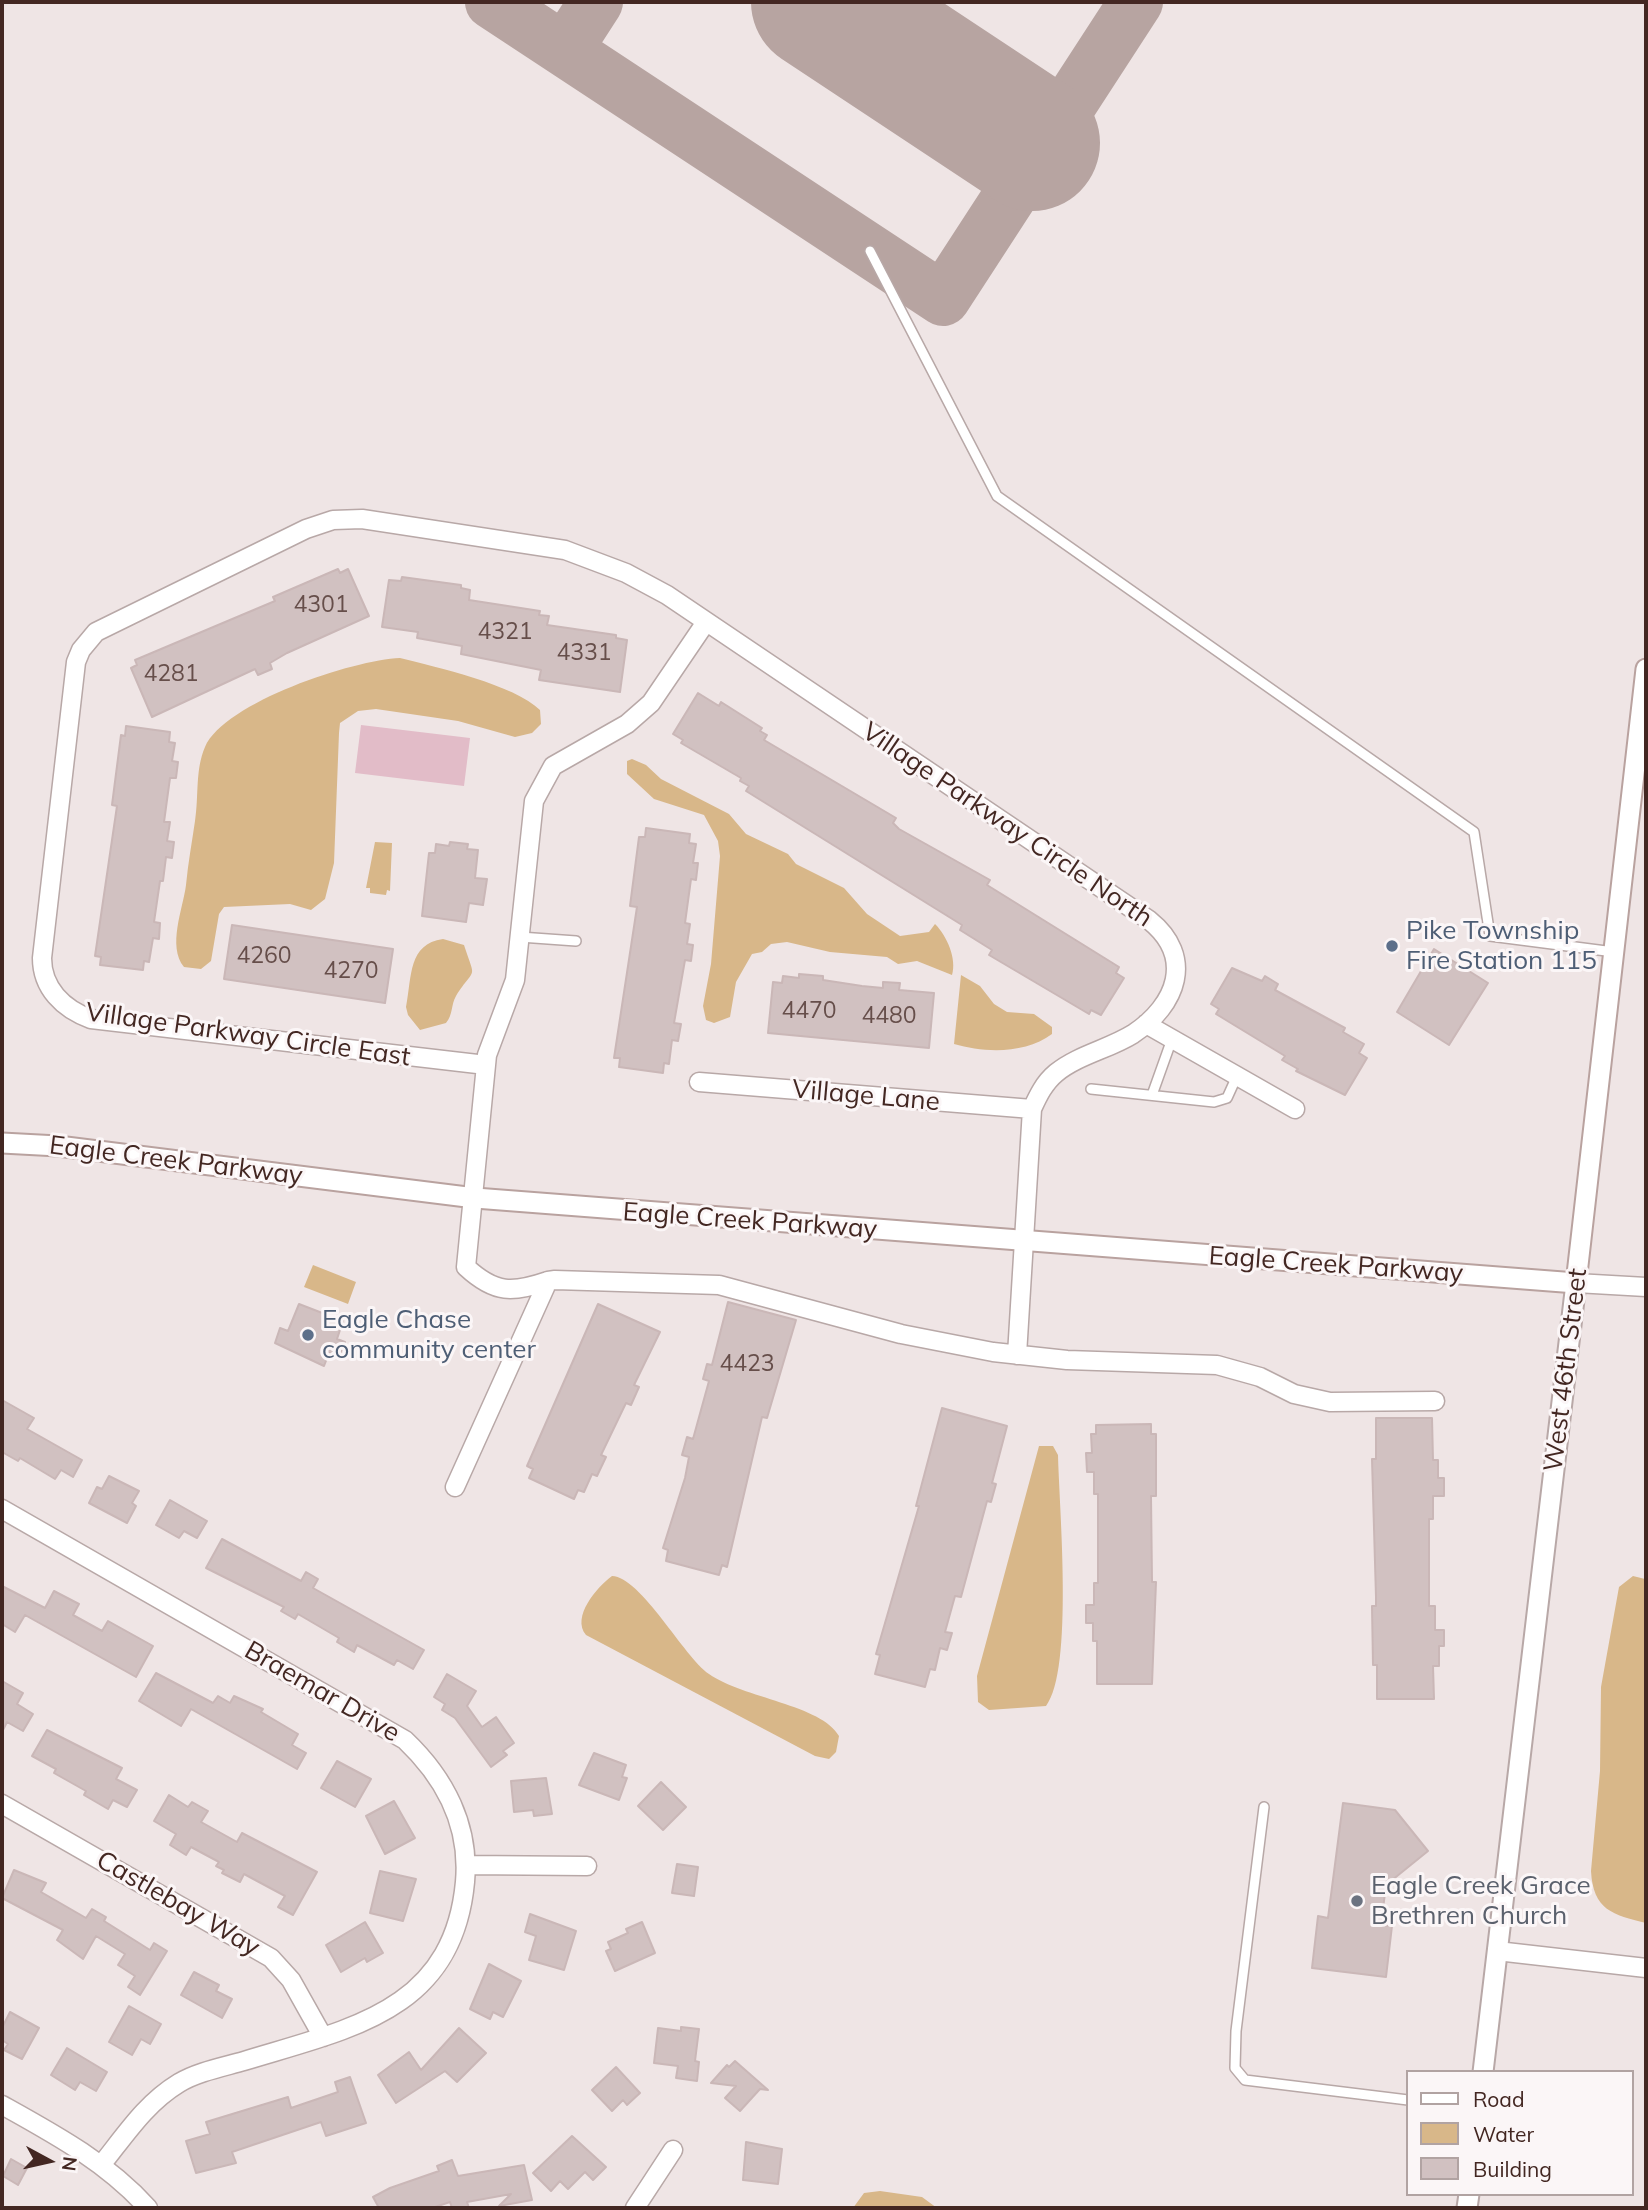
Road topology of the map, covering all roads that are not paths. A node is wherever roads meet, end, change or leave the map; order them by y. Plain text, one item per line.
1 (870, 251) dead end
2 (706, 622) junction
3 (76, 668) joint
4 (1646, 669) edge
5 (520, 937) junction
6 (576, 941) dead end
7 (1614, 953) junction
8 (1146, 1024) junction
9 (1172, 1039) junction
10 (486, 1065) junction
11 (1237, 1076) junction
12 (699, 1082) dead end
13 (1091, 1089) dead end
14 (1152, 1095) junction
15 (1032, 1109) junction
16 (1295, 1110) dead end
17 (2, 1143) edge
18 (475, 1198) junction
19 (1026, 1241) junction
20 (548, 1282) junction
21 (1576, 1283) junction
22 (1646, 1287) edge
23 (1017, 1355) junction
24 (1435, 1401) dead end
25 (455, 1487) dead end
26 (2, 1509) edge
27 (2, 1804) edge
28 (1264, 1807) dead end
29 (466, 1865) junction
30 (587, 1866) dead end
31 (1497, 1951) junction
32 (1646, 1968) edge
33 (323, 2037) junction
34 (1483, 2070) edge
35 (1406, 2100) edge
36 (2, 2105) edge
37 (673, 2150) dead end
38 (102, 2164) junction
39 (148, 2208) edge
40 (635, 2208) edge

1 - 7 lane
2 - 3 street, Village Parkway Circle North
2 - 5 street
2 - 8 street, Village Parkway Circle North
3 - 10 street, Village Parkway Circle East
4 - 7 main road, West 46th Street
5 - 6 lane
5 - 10 street
7 - 21 main road, West 46th Street
8 - 9 street
8 - 15 street, Village Parkway Circle North
9 - 11 street
9 - 14 lane
10 - 18 street
11 - 14 lane
11 - 16 street
12 - 15 street, Village Lane
13 - 14 lane
15 - 19 street, Village Parkway Circle North
17 - 18 main road, Eagle Creek Parkway
18 - 19 main road, Eagle Creek Parkway
18 - 20 street
19 - 21 main road, Eagle Creek Parkway
19 - 23 street
20 - 23 street
20 - 25 street
21 - 22 street, Eagle Creek Parkway
21 - 31 main road, West 46th Street
23 - 24 street
26 - 29 street, Braemar Drive
27 - 33 street, Castlebay Way
28 - 35 lane
29 - 30 street
29 - 33 street, Braemar Drive
31 - 32 street
31 - 34 main road, West 46th Street
33 - 38 street, Braemar Drive
36 - 38 street
37 - 40 street
38 - 39 street

